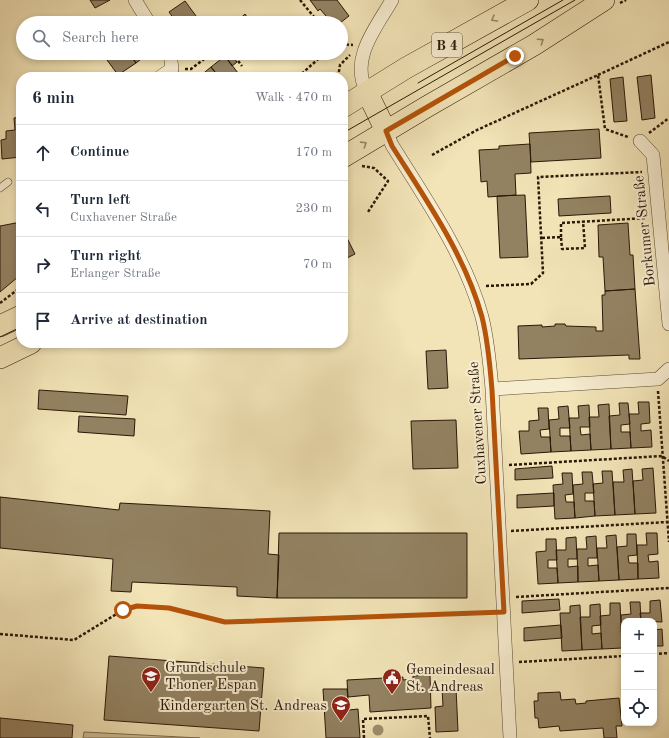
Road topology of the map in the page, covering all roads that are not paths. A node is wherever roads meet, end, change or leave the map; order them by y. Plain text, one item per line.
1 (135, 0) edge
2 (392, 0) edge
3 (528, 0) edge
4 (604, 0) edge
5 (145, 16) edge
6 (171, 60) edge
7 (168, 72) edge
8 (367, 92) junction
9 (348, 104) edge
10 (386, 131) junction
11 (640, 141) road end
12 (350, 161) edge
13 (8, 182) dead end
14 (0, 188) edge
15 (16, 318) edge
16 (669, 324) edge
17 (0, 326) edge
18 (21, 348) edge
19 (0, 358) edge
20 (669, 369) edge
21 (492, 390) junction
22 (510, 738) edge

1 - 5 street
2 - 8 street
3 -> 8 main road, B 4
10 -> 4 main road
6 - 7 street
8 - 9 main road, B 4
8 - 10 main road
12 -> 10 main road
10 - 21 street, Cuxhavener Straße
11 - 16 street, Borkumer Straße
13 - 14 lane
15 - 17 main road
18 - 19 main road
20 - 21 street
21 - 22 street, Cuxhavener Straße

